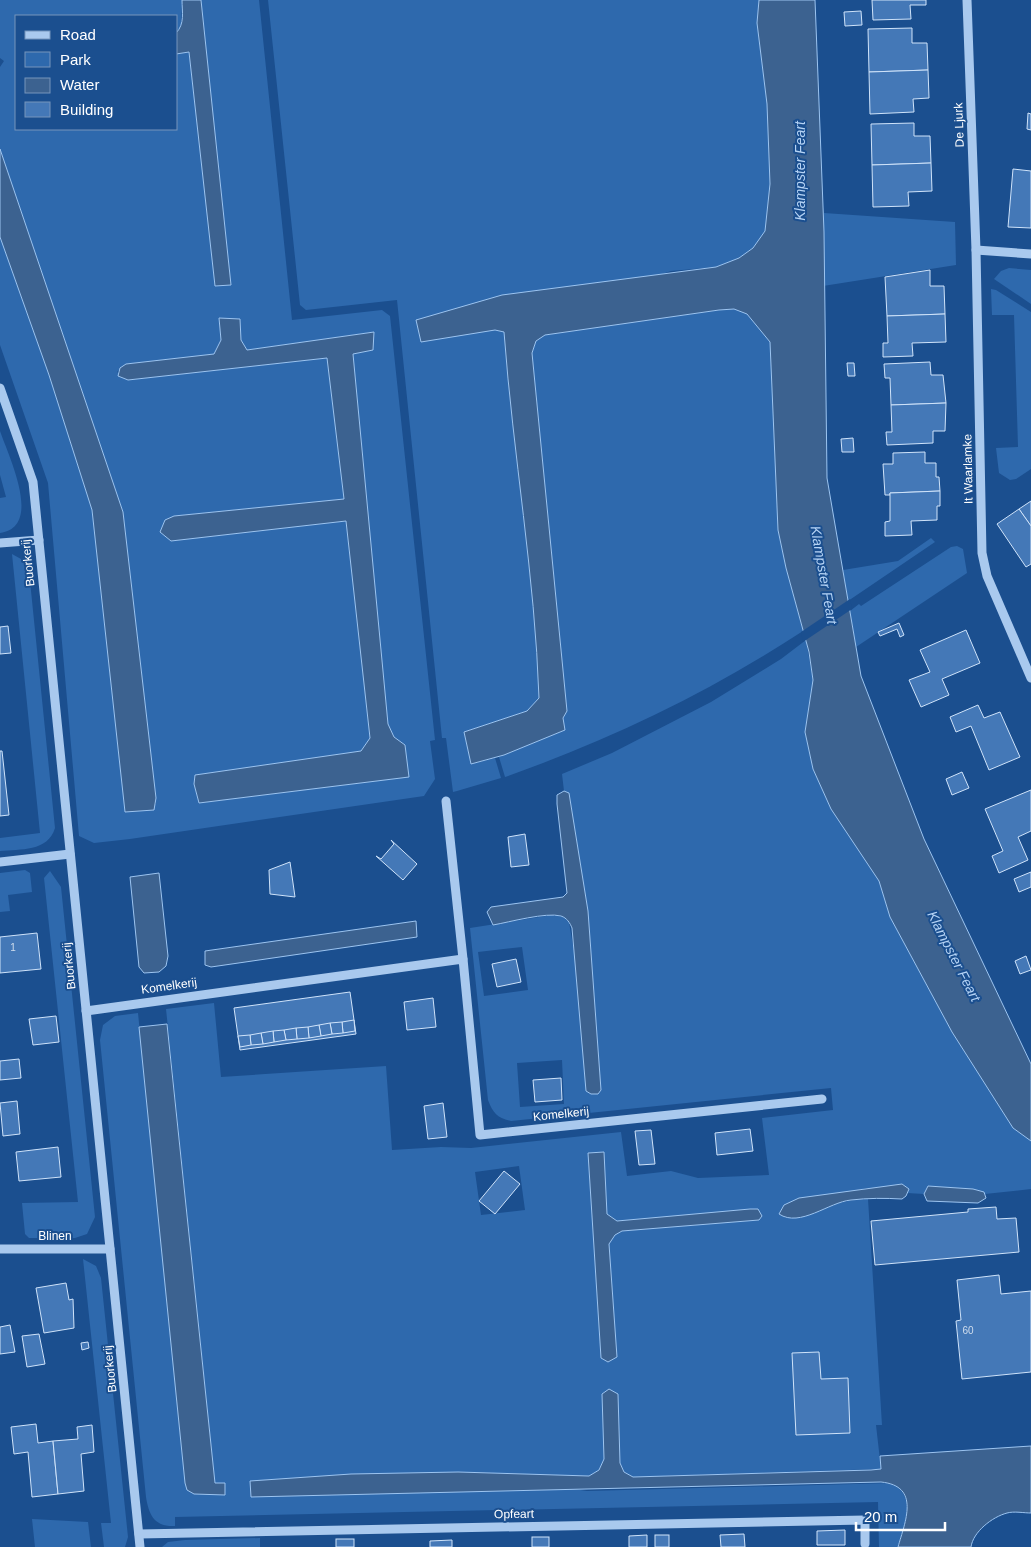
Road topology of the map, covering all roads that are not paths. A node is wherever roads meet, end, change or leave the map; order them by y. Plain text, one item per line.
1 (966, 0) edge
2 (976, 250) junction
3 (1031, 254) edge
4 (0, 388) edge
5 (39, 540) junction
6 (0, 544) edge
7 (1031, 678) edge
8 (446, 801) dead end
9 (70, 854) junction
10 (0, 862) edge
11 (463, 958) junction
12 (86, 1011) junction
13 (822, 1100) dead end
14 (110, 1248) junction
15 (0, 1249) edge
16 (139, 1534) junction
17 (865, 1544) dead end
18 (140, 1547) edge

1 - 2 street, De Ljurk
2 - 3 street
2 - 7 street, It Waarlamke
4 - 5 street, Buorkerij
5 - 6 street
5 - 9 street, Buorkerij
8 - 11 street, Komelkerij
9 - 10 street
9 - 12 street, Buorkerij
11 - 12 street, Komelkerij
11 - 13 street, Komelkerij
12 - 14 street, Buorkerij
14 - 15 street, Blinen
14 - 16 street, Buorkerij
16 - 17 street, Opfeart
16 - 18 street, Buorkerij

